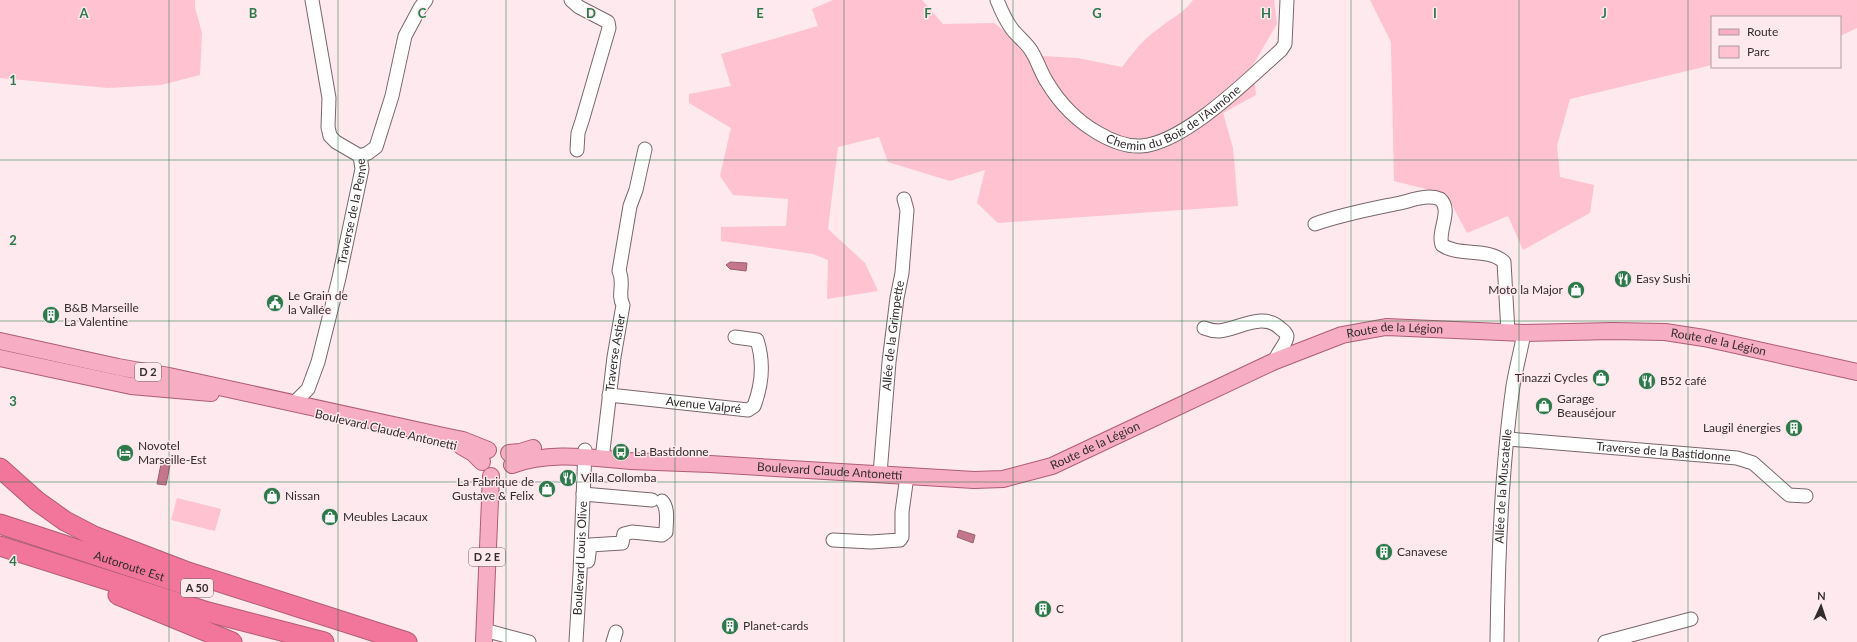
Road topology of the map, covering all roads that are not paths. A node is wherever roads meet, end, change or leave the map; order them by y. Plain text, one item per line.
1 (312, 0) edge
2 (426, 0) edge
3 (571, 0) edge
4 (997, 0) edge
5 (1287, 0) edge
6 (645, 149) dead end
7 (577, 150) dead end
8 (360, 156) junction
9 (904, 199) dead end
10 (1315, 224) dead end
11 (1204, 328) dead end
12 (1508, 332) junction
13 (1524, 333) junction
14 (735, 337) dead end
15 (0, 341) edge
16 (0, 346) edge
17 (34, 354) junction
18 (0, 358) edge
19 (1275, 361) junction
20 (1857, 372) edge
21 (308, 389) junction
22 (214, 393) junction
23 (609, 395) junction
24 (289, 405) junction
25 (313, 407) junction
26 (1508, 439) junction
27 (585, 454) junction
28 (603, 455) junction
29 (485, 456) junction
30 (511, 459) junction
31 (0, 468) edge
32 (880, 474) junction
33 (491, 476) junction
34 (907, 476) junction
35 (960, 479) joint
36 (583, 494) junction
37 (1806, 496) dead end
38 (0, 524) edge
39 (833, 540) dead end
40 (0, 546) edge
41 (580, 573) junction
42 (1691, 619) dead end
43 (484, 637) edge
44 (232, 642) edge
45 (324, 642) edge
46 (398, 642) edge
47 (407, 642) edge
48 (529, 642) edge
49 (576, 642) edge
50 (1497, 642) edge
51 (1605, 642) edge

1 - 8 street, Traverse de la Penne
2 - 8 street
3 - 7 street
4 - 5 street, Chemin du Bois de l'Aumône
6 - 23 street, Traverse Astier
8 - 21 street, Traverse de la Penne
9 - 32 street, Allée de la Grimpette
10 - 12 street
11 - 19 street
12 - 13 main road, Route de la Légion
12 - 19 main road, Route de la Légion
13 - 20 main road, Route de la Légion
13 - 26 street, Allée de la Muscatelle
14 - 23 street, Avenue Valpré
15 - 17 main road, D 2
16 - 17 main road, D 2
17 - 22 main road
17 - 24 main road, D 2
18 - 22 main road, D 2
19 - 35 main road, Route de la Légion
21 - 24 street, Traverse de la Penne
21 - 25 street
22 - 24 main road, D 2
23 - 28 street, Traverse Astier
24 - 25 main road, Boulevard Claude Antonetti / D 2
24 - 29 main road, Boulevard Claude Antonetti / D 2
25 - 29 main road, Boulevard Claude Antonetti / D 2
26 - 37 street, Traverse de la Bastidonne
26 - 50 street, Allée de la Muscatelle
27 - 28 main road, Boulevard Claude Antonetti
27 - 30 main road, Boulevard Claude Antonetti
27 - 36 street, Boulevard Louis Olive
28 - 32 main road, Boulevard Claude Antonetti
29 - 30 main road
29 - 33 main road
30 - 33 main road
31 - 47 highway
32 - 34 main road, Boulevard Claude Antonetti
33 - 43 main road, D 2 E
34 - 35 main road, Boulevard Claude Antonetti
34 - 39 street
36 - 41 street, Boulevard Louis Olive
36 - 41 street
38 - 46 highway, Autoroute Est / A 50
40 - 44 highway
40 - 45 highway, Autoroute Est / A 50
41 - 49 street, Boulevard Louis Olive
42 - 51 street
43 - 48 street

